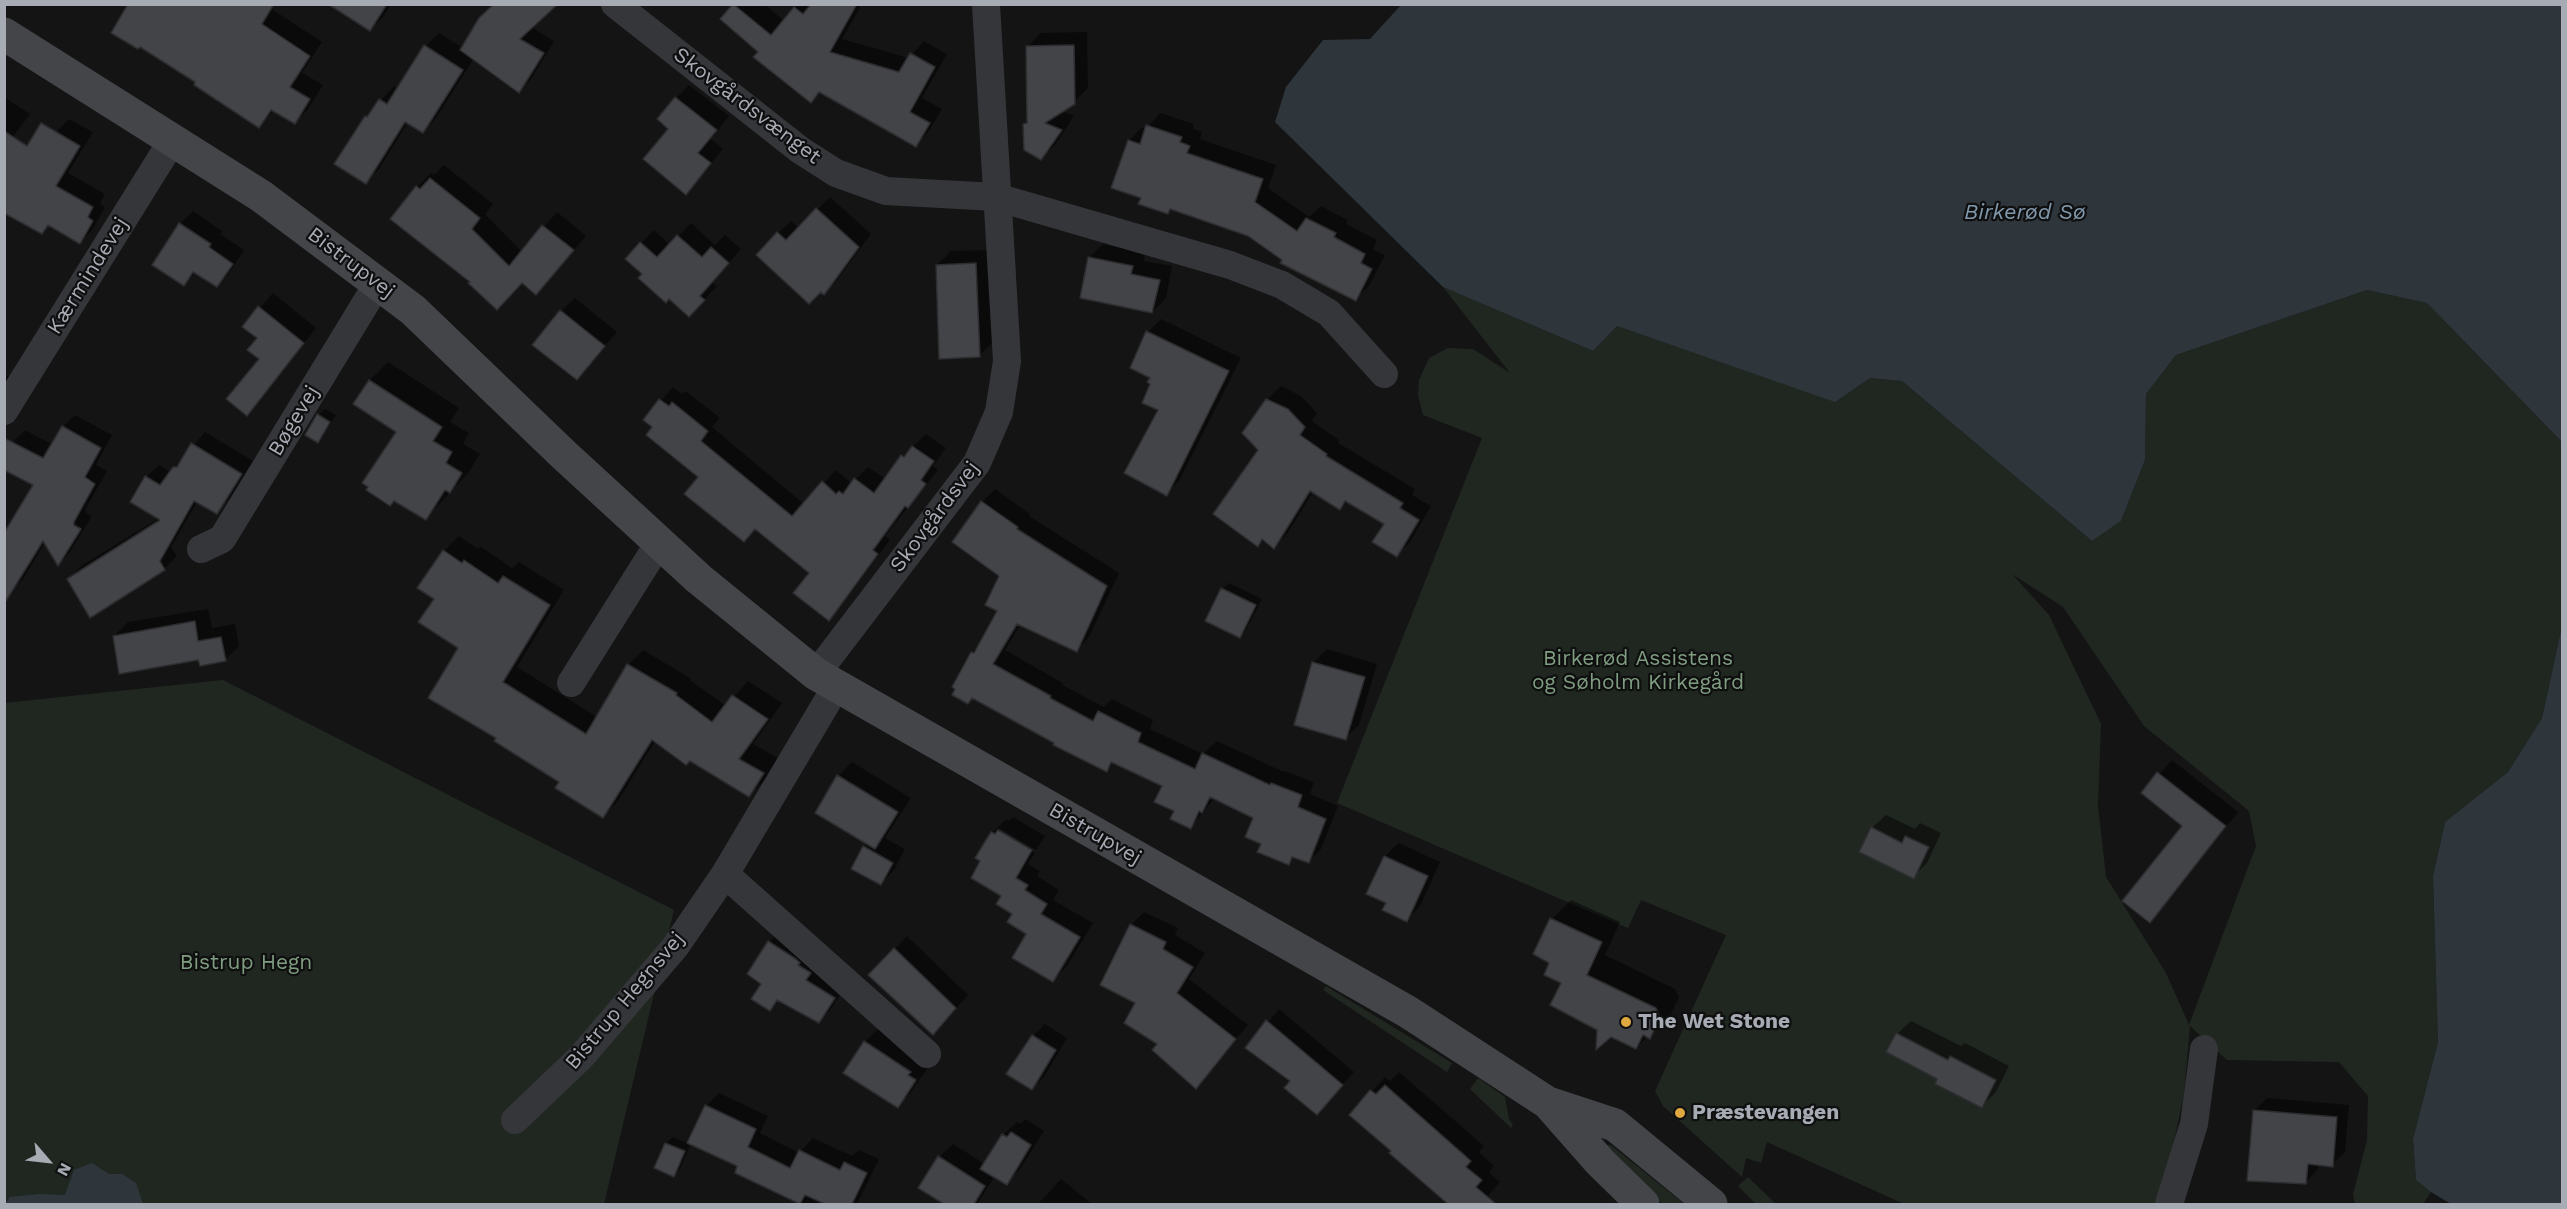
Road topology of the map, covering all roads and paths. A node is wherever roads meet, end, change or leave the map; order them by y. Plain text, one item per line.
1 (615, 4) edge
2 (986, 4) edge
3 (4, 34) edge
4 (172, 141) junction
5 (996, 197) junction
6 (378, 283) junction
7 (1384, 374) dead end
8 (4, 411) edge
9 (659, 543) junction
10 (201, 549) dead end
11 (826, 680) junction
12 (571, 683) dead end
13 (725, 874) junction
14 (2204, 1049) dead end
15 (927, 1054) dead end
16 (1548, 1103) junction
17 (515, 1120) dead end
18 (1643, 1204) edge
19 (1711, 1204) edge
20 (2169, 1204) edge

1 - 5 street, Skovgårdsvænget
2 - 5 street, Skovgårdsvej
3 - 4 main road, Bistrupvej
4 - 6 main road, Bistrupvej
4 - 8 street, Kærmindevej
5 - 7 street
5 - 11 street, Skovgårdsvej
6 - 9 main road, Bistrupvej
6 - 10 street, Bøgevej
9 - 11 main road, Bistrupvej
9 - 12 street
11 - 13 street, Bistrup Hegnsvej
11 - 16 main road, Bistrupvej
13 - 15 street
13 - 17 street, Bistrup Hegnsvej
14 - 20 street
16 - 18 main road, Bistrupvej
16 - 19 main road, Bistrupvej

